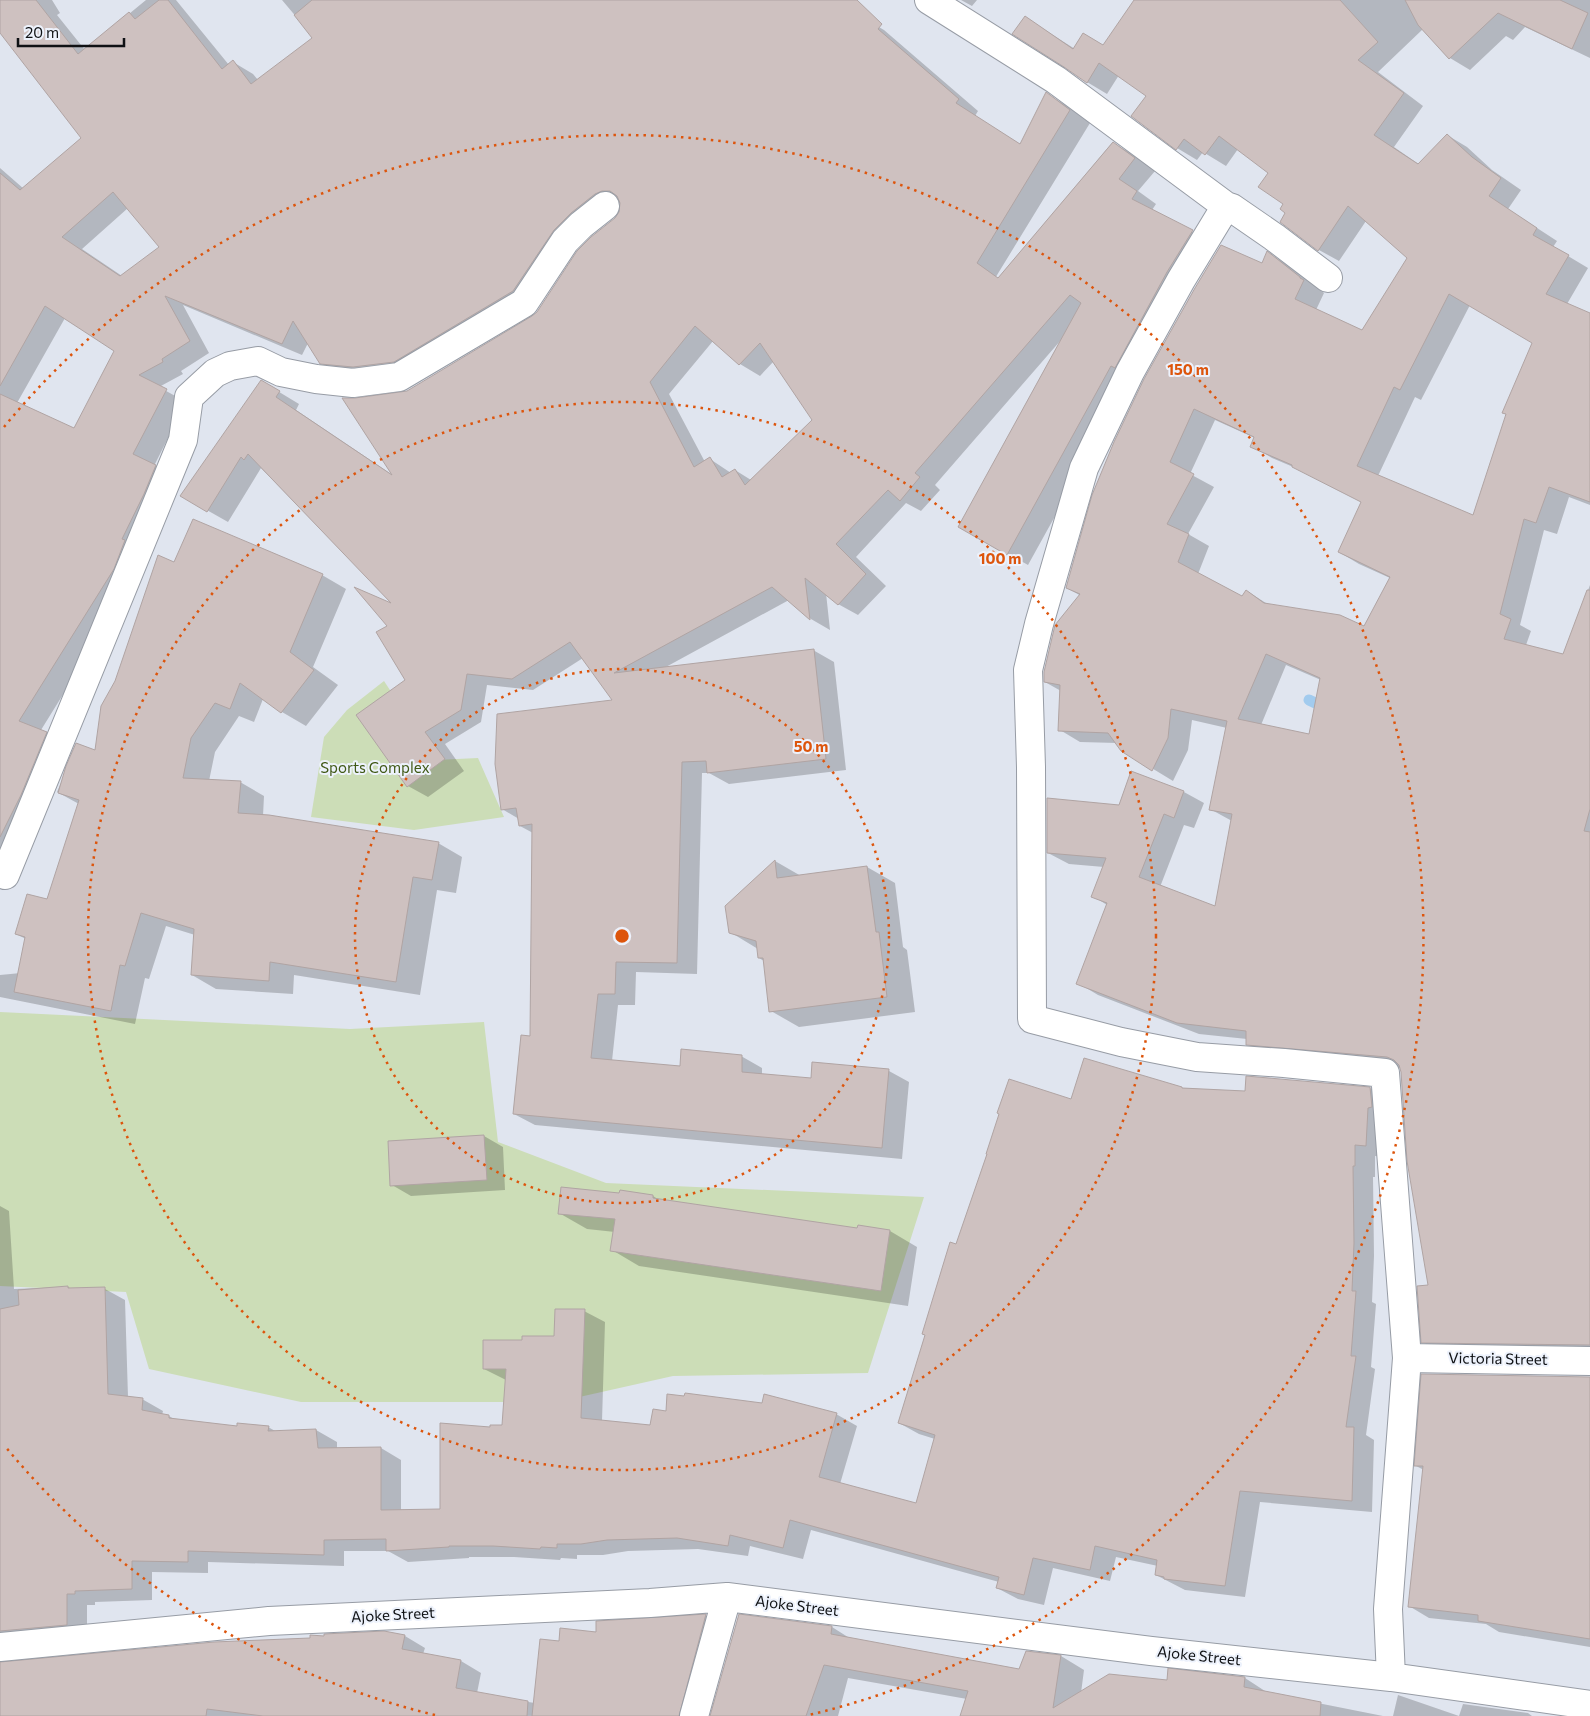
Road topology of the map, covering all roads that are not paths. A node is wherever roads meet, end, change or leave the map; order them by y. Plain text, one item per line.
1 (929, 0) edge
2 (605, 206) dead end
3 (1226, 206) junction
4 (1328, 278) dead end
5 (5, 875) dead end
6 (1407, 1358) junction
7 (1590, 1361) edge
8 (727, 1597) junction
9 (0, 1647) edge
10 (1391, 1677) junction
11 (1590, 1705) edge
12 (694, 1716) edge

1 - 3 street
2 - 5 street
3 - 4 street
3 - 6 street
6 - 7 street, Victoria Street
6 - 10 street
8 - 9 street, Ajoke Street
8 - 10 street, Ajoke Street
8 - 12 street
10 - 11 street, Ajoke Street

